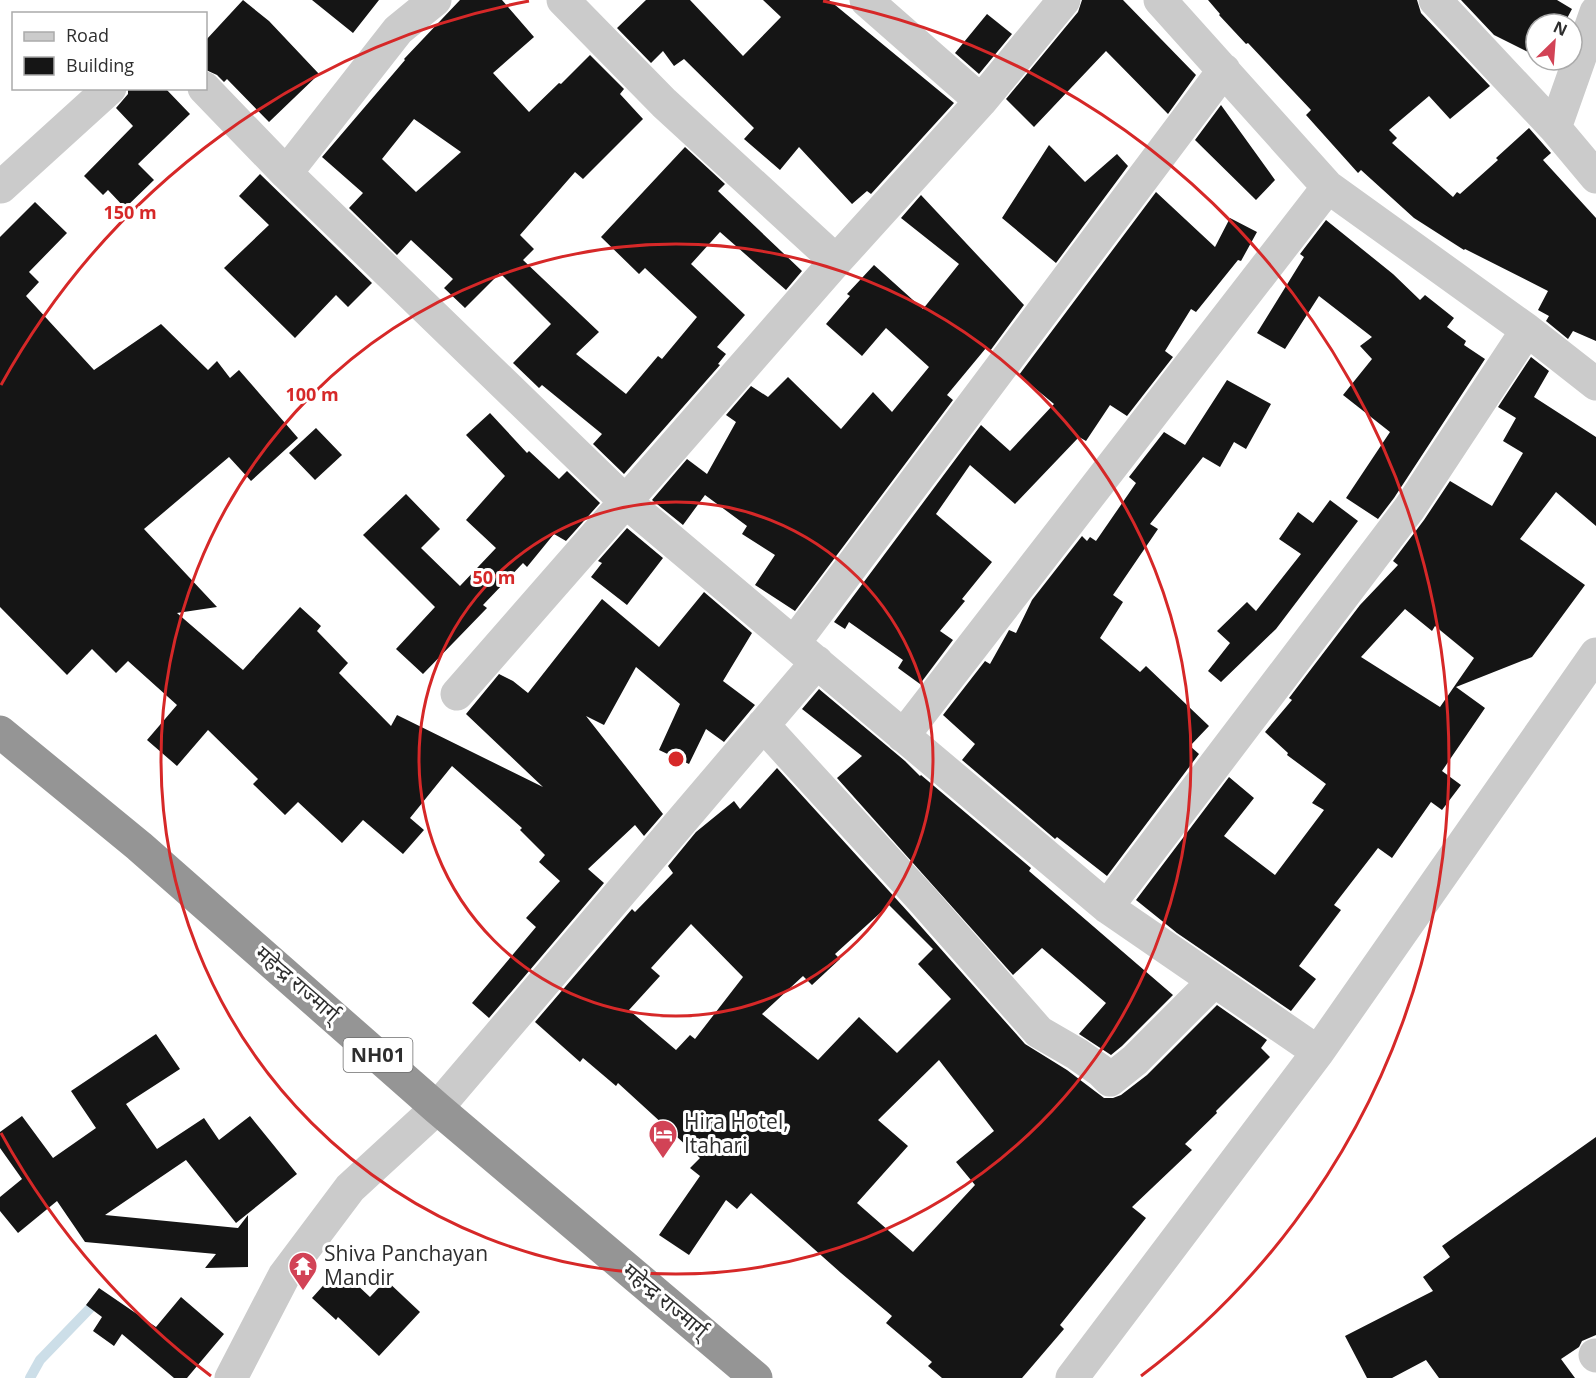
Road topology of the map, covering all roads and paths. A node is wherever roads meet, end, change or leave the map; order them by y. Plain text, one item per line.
1 (435, 0) edge
2 (563, 0) edge
3 (866, 0) edge
4 (1064, 0) edge
5 (1160, 0) edge
6 (1435, 0) edge
7 (1596, 12) edge
8 (1224, 70) junction
9 (108, 90) edge
10 (206, 90) edge
11 (981, 101) junction
12 (1555, 128) junction
13 (286, 173) junction
14 (1596, 177) edge
15 (1, 187) edge
16 (1328, 187) junction
17 (836, 261) junction
18 (1527, 330) junction
19 (1596, 384) edge
20 (626, 502) junction
21 (805, 652) junction
22 (1596, 654) edge
23 (457, 694) dead end
24 (763, 725) junction
25 (0, 732) edge
26 (903, 736) junction
27 (1107, 907) junction
28 (1214, 981) junction
29 (1318, 1052) junction
30 (437, 1108) junction
31 (231, 1378) edge
32 (756, 1378) edge
33 (1072, 1378) edge

1 - 13 street
2 - 17 street
3 - 11 street
4 - 11 street
5 - 8 street
6 - 12 street
7 - 12 street
8 - 16 street
8 - 21 street
9 - 15 street
10 - 13 street
11 - 17 street
12 - 14 street
13 - 20 street
16 - 18 street
16 - 26 street
17 - 20 street
18 - 19 street
18 - 27 street
20 - 21 street
20 - 23 street
21 - 24 street
21 - 26 street
22 - 29 street
24 - 28 street
24 - 30 street
25 - 30 highway, महेन्द्र राज्मार्ग् / NH01
26 - 27 street
27 - 28 street
28 - 29 street
29 - 33 street
30 - 31 street
30 - 32 highway, महेन्द्र राज्मार्ग् / NH01

